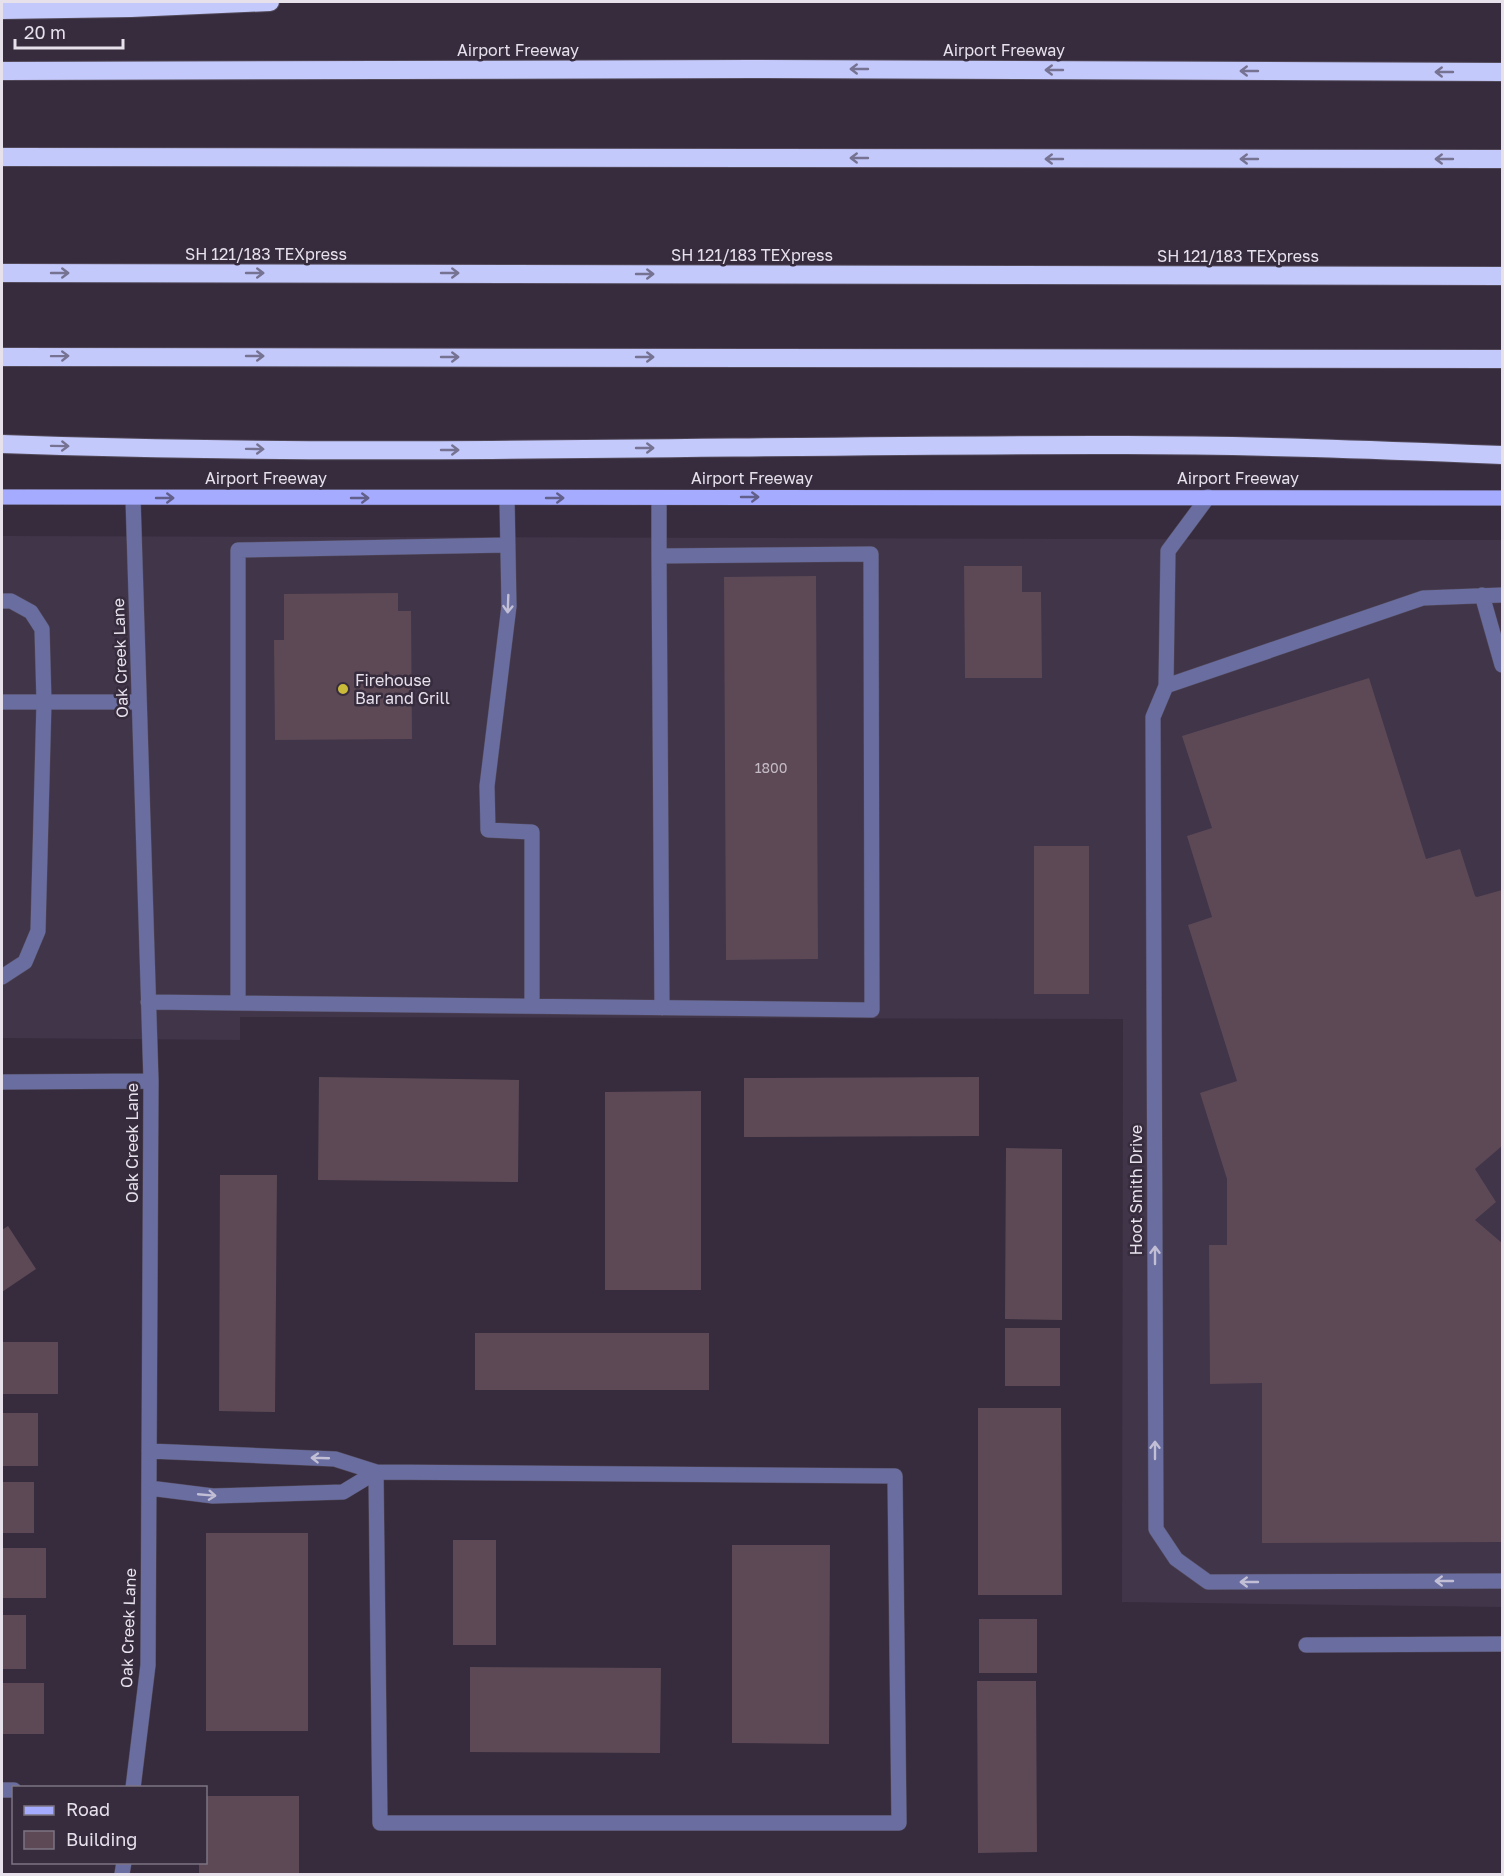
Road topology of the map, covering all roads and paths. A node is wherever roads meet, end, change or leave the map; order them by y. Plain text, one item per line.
1 (270, 2) edge
2 (2, 10) edge
3 (2, 71) edge
4 (1503, 72) edge
5 (2, 157) edge
6 (1503, 159) edge
7 (2, 273) edge
8 (1503, 276) edge
9 (2, 357) edge
10 (1503, 359) edge
11 (2, 444) edge
12 (1503, 455) edge
13 (2, 497) edge
14 (1208, 497) junction
15 (133, 498) junction
16 (507, 498) junction
17 (659, 498) junction
18 (1503, 498) edge
19 (508, 545) junction
20 (659, 556) junction
21 (1503, 595) edge
22 (1482, 596) junction
23 (2, 601) edge
24 (1503, 665) edge
25 (1166, 686) junction
26 (2, 702) edge
27 (45, 702) junction
28 (139, 702) junction
29 (2, 977) edge
30 (148, 1002) junction
31 (237, 1003) junction
32 (532, 1006) junction
33 (662, 1008) junction
34 (151, 1081) junction
35 (2, 1082) edge
36 (149, 1451) junction
37 (376, 1472) junction
38 (149, 1488) junction
39 (1503, 1581) edge
40 (1503, 1644) edge
41 (1306, 1646) dead end
42 (133, 1786) edge

1 - 2 highway
4 -> 3 highway, Airport Freeway
6 -> 5 highway
7 -> 8 highway, SH 121/183 TEXpress
9 -> 10 highway
11 -> 12 highway
13 - 15 main road, Airport Freeway
17 -> 14 main road, Airport Freeway
14 - 18 main road, Airport Freeway
14 - 25 street, Hoot Smith Drive
15 -> 16 main road, Airport Freeway
15 - 28 street, Oak Creek Lane
16 -> 17 main road, Airport Freeway
16 - 19 street
17 - 20 street
19 - 31 street
19 -> 32 street
20 - 33 street
20 - 33 street
21 - 22 street
22 - 24 street
22 - 25 street
23 - 27 street
39 -> 25 street, Hoot Smith Drive
26 - 27 street
27 - 28 street
27 - 29 street
28 - 30 street, Oak Creek Lane
30 - 31 street
30 - 34 street, Oak Creek Lane
31 - 32 street
32 - 33 street
34 - 35 street
34 - 36 street, Oak Creek Lane
37 -> 36 street
36 - 38 street, Oak Creek Lane
37 - 37 street
38 -> 37 street
38 - 42 street, Oak Creek Lane
40 - 41 street

